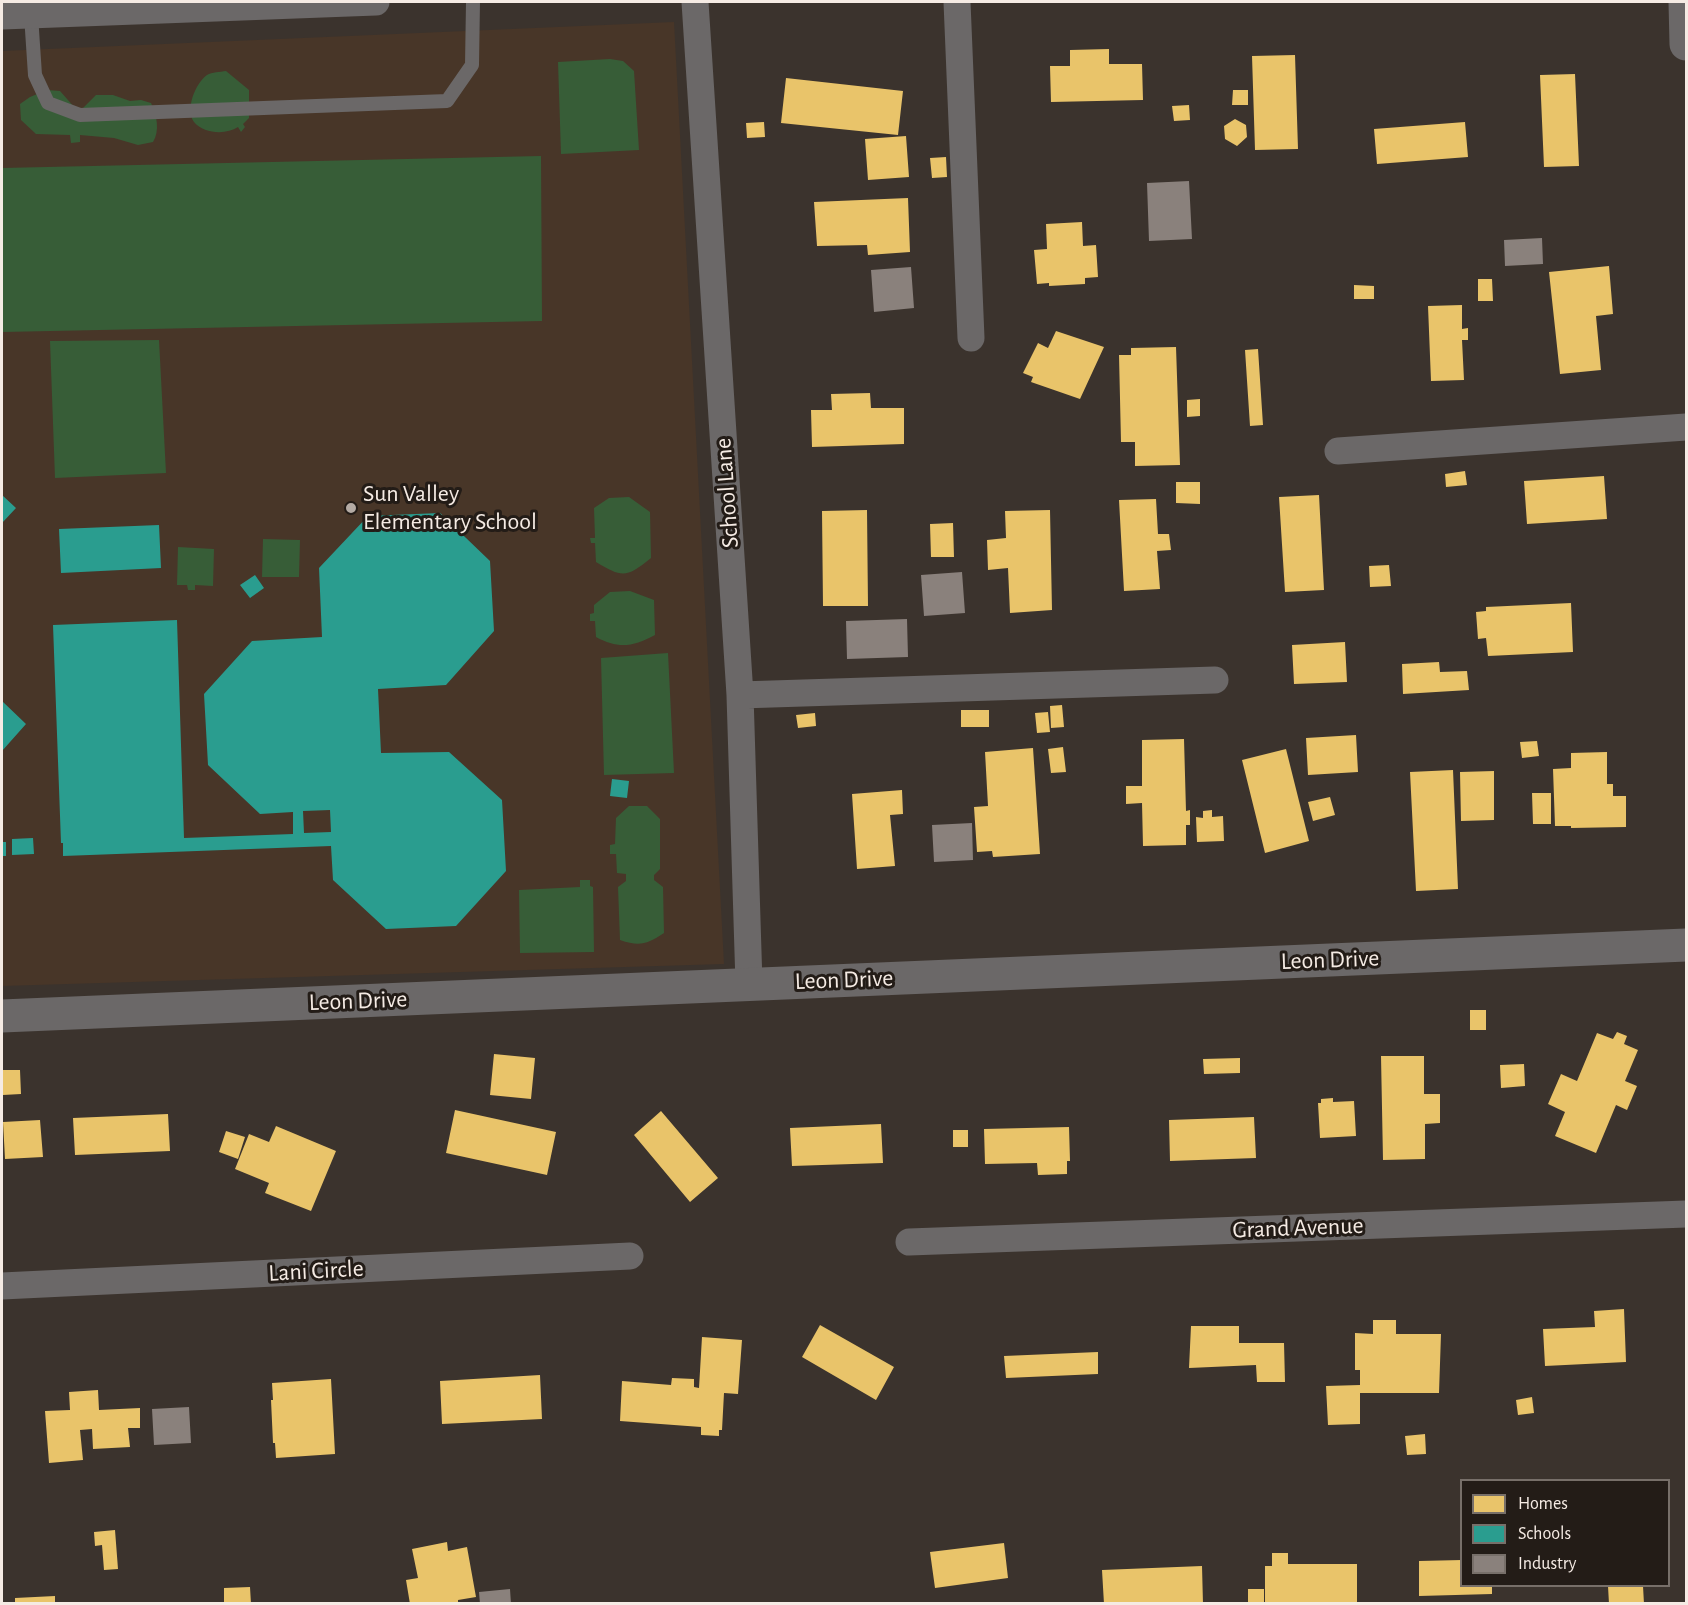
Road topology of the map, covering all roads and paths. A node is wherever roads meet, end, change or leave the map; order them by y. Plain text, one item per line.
1 (376, 2) edge
2 (473, 2) edge
3 (695, 2) edge
4 (957, 2) edge
5 (1685, 2) edge
6 (31, 15) junction
7 (2, 16) edge
8 (1686, 44) edge
9 (971, 338) dead end
10 (1686, 427) edge
11 (1338, 451) dead end
12 (1215, 680) dead end
13 (741, 695) junction
14 (1686, 945) edge
15 (750, 984) junction
16 (2, 1016) edge
17 (1686, 1214) edge
18 (909, 1242) dead end
19 (630, 1256) dead end
20 (2, 1286) edge

1 - 6 street
2 - 6 lane
3 - 13 street, School Lane
4 - 9 street
5 - 8 street
6 - 7 street
10 - 11 street
12 - 13 street
13 - 15 street, School Lane
14 - 15 street, Leon Drive
15 - 16 street, Leon Drive
17 - 18 street, Grand Avenue
19 - 20 street, Lani Circle

